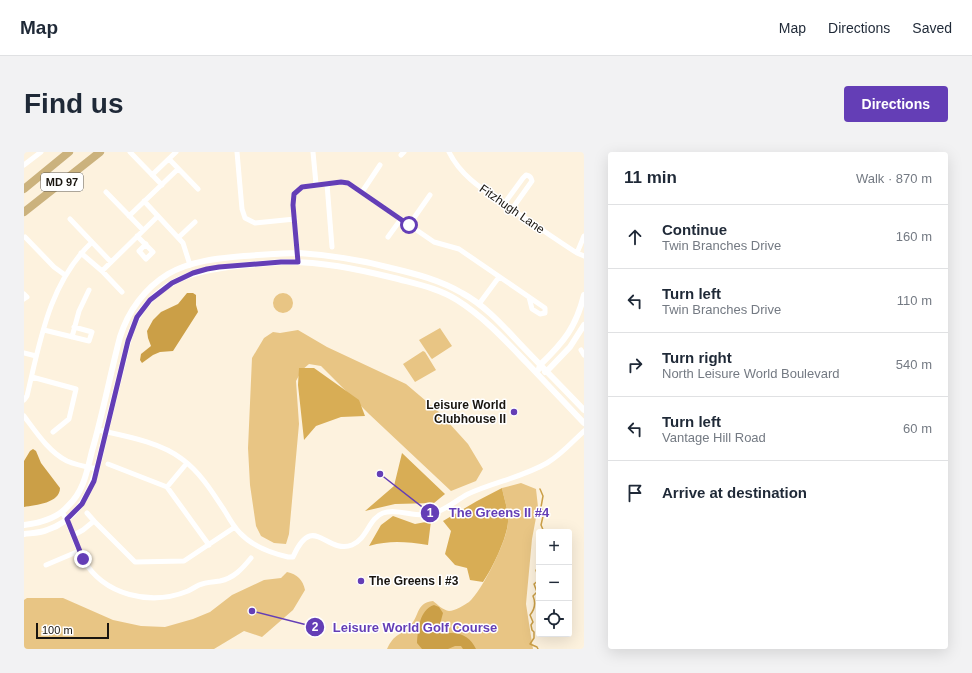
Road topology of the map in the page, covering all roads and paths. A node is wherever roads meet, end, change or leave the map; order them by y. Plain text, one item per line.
1 (41, 152) edge
2 (70, 152) edge
3 (100, 152) edge
4 (130, 152) edge
5 (176, 152) edge
6 (237, 152) edge
7 (312, 152) edge
8 (449, 152) edge
9 (169, 159) junction
10 (380, 165) dead end
11 (24, 166) edge
12 (178, 169) junction
13 (152, 175) junction
14 (316, 184) junction
15 (327, 184) junction
16 (162, 185) junction
17 (24, 189) edge
18 (198, 189) dead end
19 (106, 192) dead end
20 (362, 192) junction
21 (430, 195) dead end
22 (144, 202) junction
23 (504, 204) junction
24 (512, 209) junction
25 (24, 212) edge
26 (129, 216) junction
27 (158, 216) junction
28 (70, 219) dead end
29 (295, 219) junction
30 (400, 219) junction
31 (195, 222) dead end
32 (409, 225) junction
33 (143, 230) junction
34 (137, 236) junction
35 (388, 236) dead end
36 (584, 236) edge
37 (25, 237) edge
38 (179, 237) junction
39 (92, 242) junction
40 (146, 244) dead end
41 (332, 247) dead end
42 (81, 253) junction
43 (297, 253) junction
44 (577, 253) junction
45 (584, 256) edge
46 (111, 262) junction
47 (298, 262) junction
48 (190, 265) junction
49 (102, 271) junction
50 (65, 275) junction
51 (499, 277) junction
52 (89, 290) dead end
53 (122, 292) dead end
54 (24, 294) edge
55 (584, 294) edge
56 (529, 297) dead end
57 (24, 299) edge
58 (479, 304) junction
59 (582, 308) edge
60 (584, 325) edge
61 (74, 327) junction
62 (44, 330) junction
63 (72, 337) junction
64 (24, 353) edge
65 (36, 356) junction
66 (540, 365) junction
67 (547, 371) junction
68 (538, 374) junction
69 (32, 377) junction
70 (24, 400) edge
71 (584, 410) edge
72 (24, 416) edge
73 (584, 423) edge
74 (98, 430) junction
75 (584, 431) edge
76 (53, 432) dead end
77 (106, 432) junction
78 (187, 463) junction
79 (108, 464) dead end
80 (88, 467) junction
81 (97, 470) junction
82 (167, 487) junction
83 (62, 512) junction
84 (87, 513) dead end
85 (67, 519) junction
86 (94, 521) junction
87 (24, 525) edge
88 (235, 527) junction
89 (24, 534) edge
90 (74, 535) junction
91 (208, 545) junction
92 (79, 550) junction
93 (251, 558) dead end
94 (46, 564) dead end

1 - 11 street
2 - 17 main road, MD 97
3 - 25 main road, MD 97
4 - 13 street
5 - 9 street
6 - 29 street
7 - 14 street
8 - 23 street, Fitzhugh Lane
9 - 12 street
9 - 13 street
10 - 20 street
12 - 16 street
12 - 18 street
13 - 16 street
14 - 15 street
14 - 29 street
15 - 20 street
15 - 41 street
16 - 22 street
19 - 26 street
20 - 30 street
21 - 32 street
22 - 26 street
22 - 27 street
23 - 24 street, Fitzhugh Lane
23 - 24 street
24 - 44 street, Fitzhugh Lane
26 - 33 street
27 - 33 street
27 - 38 street
28 - 39 street
29 - 43 street
30 - 32 street
30 - 35 street
31 - 38 street
32 - 51 street
33 - 34 street
34 - 40 street
34 - 46 street
36 - 44 street
37 - 50 street
38 - 48 street
39 - 42 street
39 - 46 street
42 - 49 street
42 - 50 street
43 - 47 street
43 - 48 street
43 - 58 street
44 - 45 street, Fitzhugh Lane
46 - 49 street
47 - 68 street
47 - 77 street
48 - 74 street
49 - 53 street
50 - 62 street
51 - 56 street
51 - 58 street
52 - 61 street
54 - 57 street
55 - 59 street
58 - 66 street
59 - 66 street
60 - 67 street
61 - 63 street
61 - 63 street
62 - 63 street
62 - 65 street
64 - 65 street
65 - 69 street
66 - 67 street
66 - 68 street
67 - 68 street
67 - 71 street
68 - 73 street
69 - 70 street
69 - 76 street
72 - 80 street
74 - 77 street
74 - 80 street
75 - 88 street
77 - 78 street
77 - 81 street
78 - 82 street
78 - 88 street
79 - 82 street
80 - 81 street
80 - 83 street
81 - 85 street
82 - 91 street
83 - 85 street
83 - 87 street
84 - 86 street
85 - 89 street
85 - 90 street
86 - 90 street
86 - 91 street
88 - 91 street
90 - 92 street
92 - 93 street
92 - 94 street

